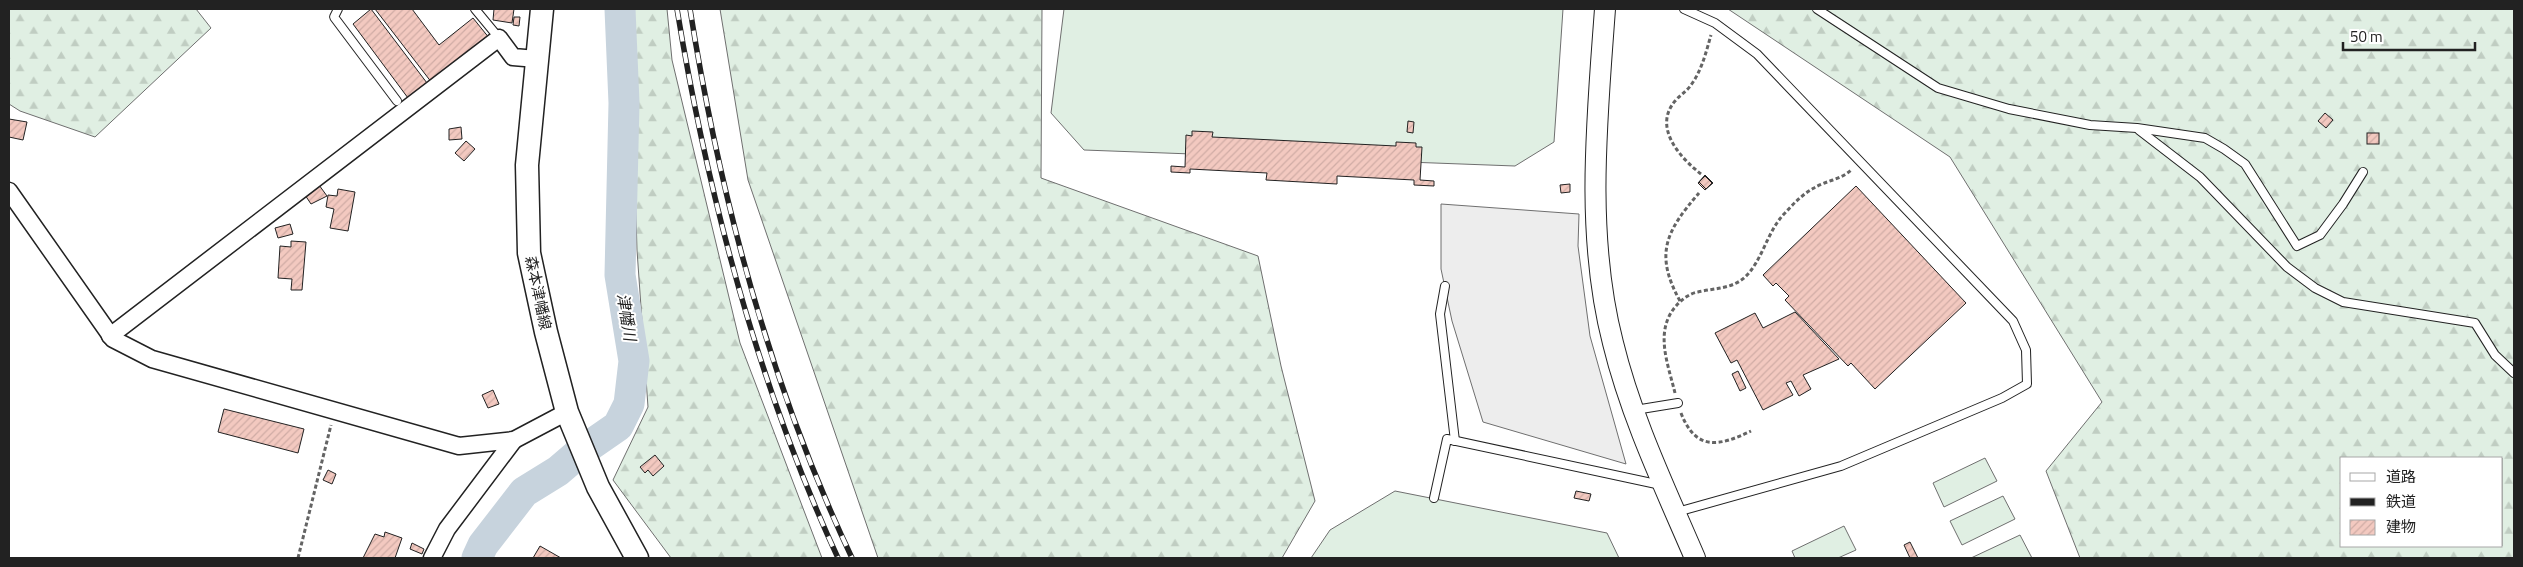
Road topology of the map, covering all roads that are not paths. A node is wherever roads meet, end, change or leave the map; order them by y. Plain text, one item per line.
1 (338, 9) edge
2 (475, 9) edge
3 (542, 9) edge
4 (1606, 9) edge
5 (1684, 9) edge
6 (1817, 9) edge
7 (499, 38) junction
8 (537, 59) junction
9 (397, 101) dead end
10 (2137, 128) junction
11 (2363, 172) dead end
12 (9, 191) edge
13 (1445, 286) dead end
14 (110, 336) junction
15 (2514, 373) edge
16 (1678, 402) road end
17 (1635, 410) junction
18 (567, 412) junction
19 (514, 440) junction
20 (1455, 441) junction
21 (1663, 485) junction
22 (1434, 498) dead end
23 (1675, 513) junction
24 (432, 558) edge
25 (637, 558) edge
26 (1695, 558) edge

1 - 9 lane
2 - 7 lane
3 - 8 main road, 森本津幡線
4 - 17 street
5 - 23 lane
6 - 10 lane
7 - 8 street
7 - 14 street
8 - 18 main road, 森本津幡線
10 - 11 lane
10 - 15 lane
12 - 14 street
13 - 20 lane
14 - 19 street
16 - 17 lane
17 - 21 street
18 - 19 street
18 - 25 main road, 森本津幡線
19 - 24 street
20 - 21 lane
20 - 22 lane
21 - 23 street
23 - 26 street

